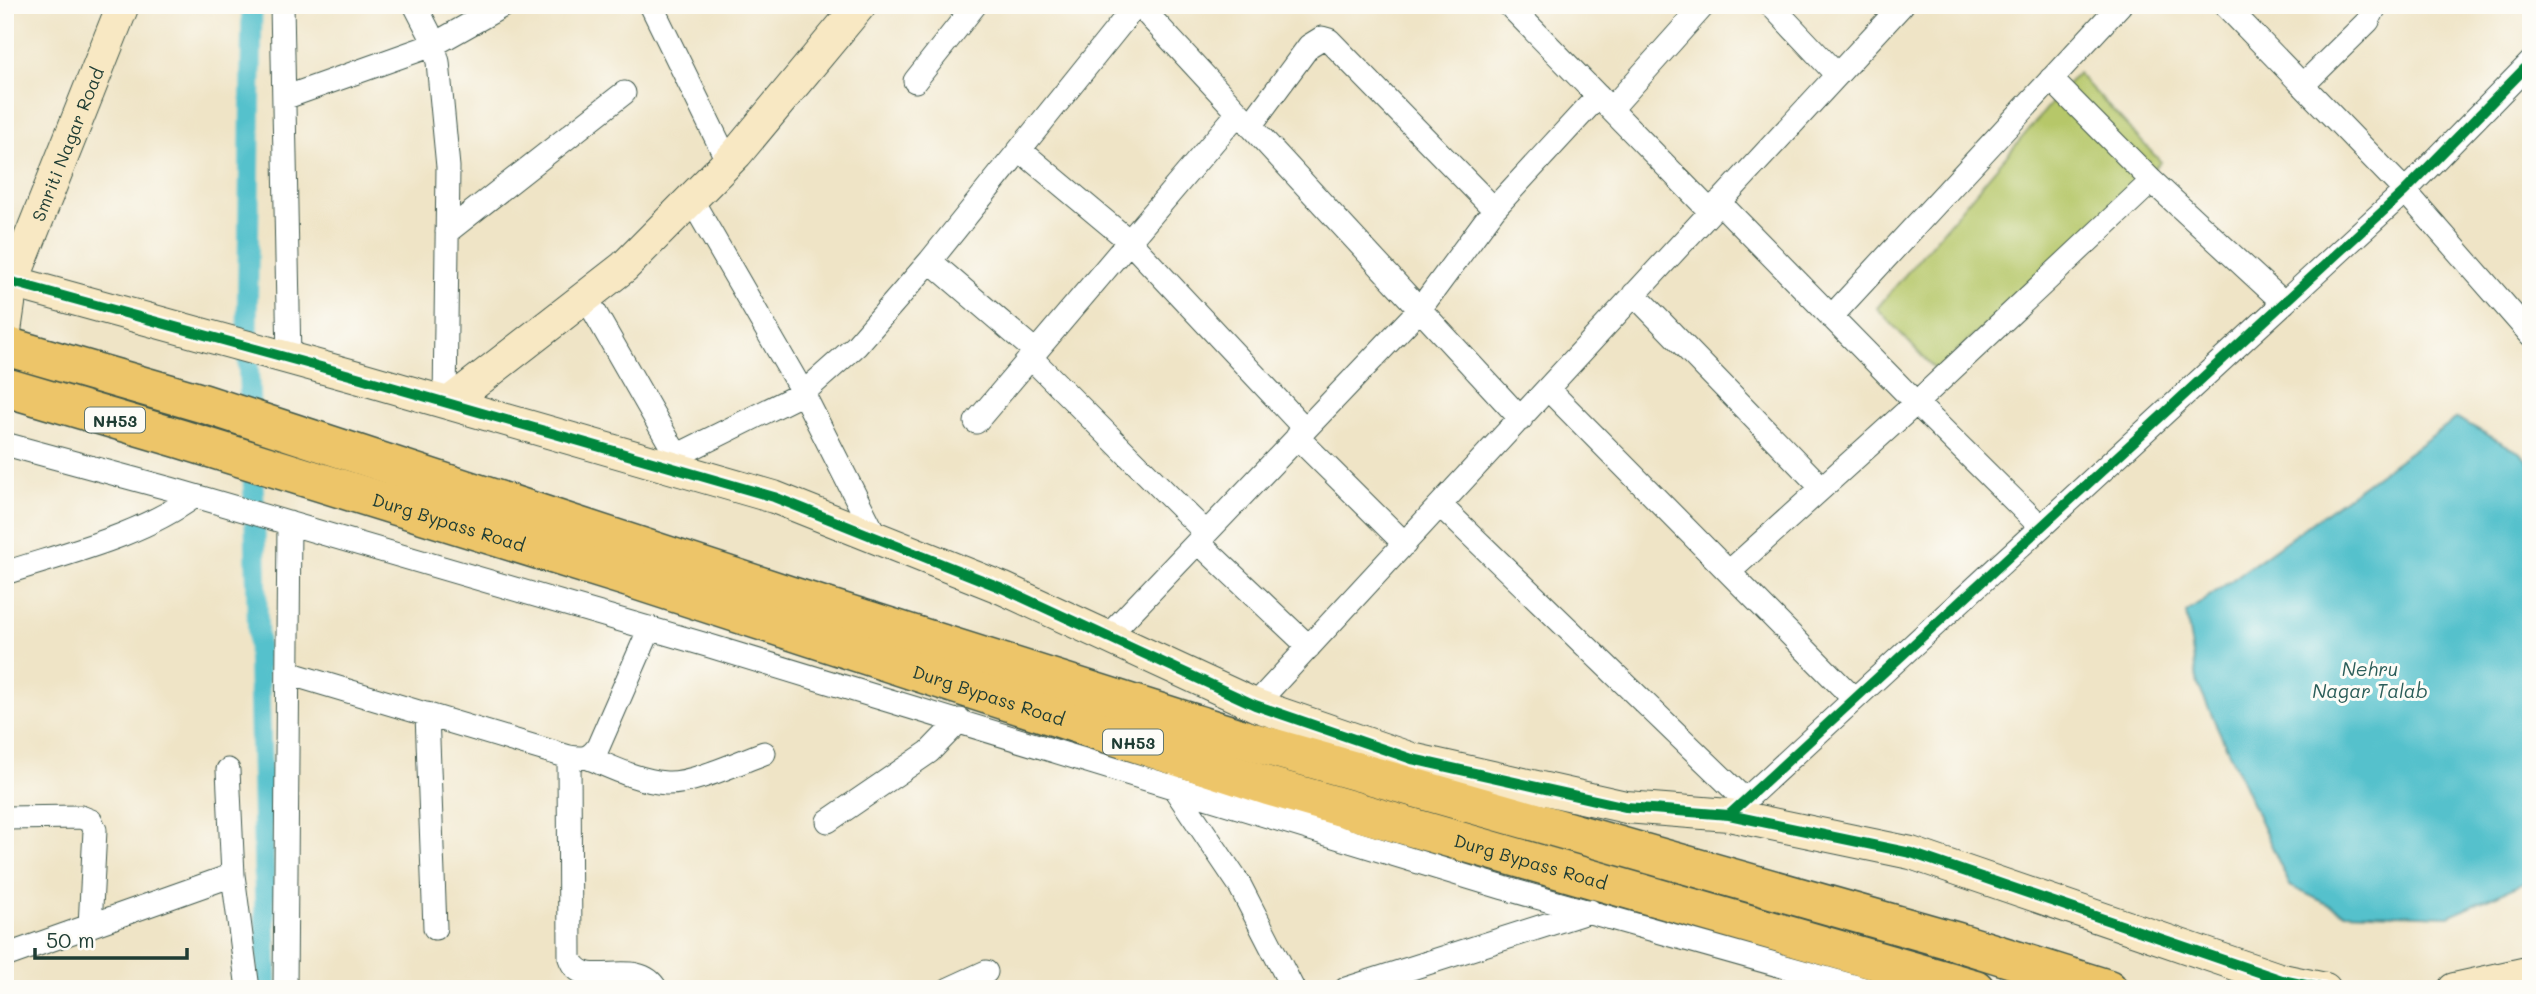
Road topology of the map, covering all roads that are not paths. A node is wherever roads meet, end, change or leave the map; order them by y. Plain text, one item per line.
1 (123, 5) edge
2 (282, 5) edge
3 (415, 5) edge
4 (504, 5) edge
5 (651, 5) edge
6 (860, 5) edge
7 (975, 5) edge
8 (1138, 5) edge
9 (1509, 5) edge
10 (1704, 5) edge
11 (1771, 5) edge
12 (1902, 5) edge
13 (2120, 5) edge
14 (2225, 5) edge
15 (2376, 5) edge
16 (433, 45) junction
17 (2531, 62) edge
18 (1837, 75) junction
19 (2051, 79) junction
20 (915, 81) dead end
21 (2302, 85) junction
22 (624, 93) dead end
23 (284, 98) junction
24 (1604, 103) junction
25 (1244, 119) junction
26 (1020, 150) junction
27 (728, 162) junction
28 (2152, 181) junction
29 (2405, 191) junction
30 (691, 199) junction
31 (1714, 206) junction
32 (1494, 209) junction
33 (447, 232) junction
34 (1129, 241) junction
35 (930, 261) junction
36 (9, 281) edge
37 (1634, 294) junction
38 (586, 297) junction
39 (2284, 303) junction
40 (1420, 309) junction
41 (1831, 317) junction
42 (5, 331) edge
43 (2531, 335) edge
44 (20, 350) edge
45 (1033, 354) junction
46 (289, 359) junction
47 (1548, 389) junction
48 (14, 390) edge
49 (803, 393) junction
50 (447, 403) junction
51 (1916, 403) junction
52 (1521, 419) junction
53 (976, 422) dead end
54 (1301, 433) junction
55 (5, 444) edge
56 (668, 460) junction
57 (1822, 488) junction
58 (195, 496) junction
59 (1440, 505) junction
60 (289, 523) junction
61 (2041, 527) junction
62 (1202, 537) junction
63 (877, 539) junction
64 (1405, 544) junction
65 (1729, 572) junction
66 (5, 573) edge
67 (650, 628) junction
68 (1107, 637) junction
69 (1308, 647) junction
70 (288, 673) junction
71 (1854, 699) junction
72 (1255, 705) junction
73 (427, 714) junction
74 (960, 720) junction
75 (764, 752) dead end
76 (579, 757) junction
77 (228, 770) dead end
78 (1172, 785) junction
79 (1737, 807) junction
80 (5, 818) edge
81 (828, 821) dead end
82 (233, 875) junction
83 (1590, 911) junction
84 (90, 926) junction
85 (435, 928) dead end
86 (5, 956) edge
87 (986, 972) dead end
88 (2531, 972) edge
89 (248, 989) edge
90 (285, 989) edge
91 (656, 989) edge
92 (949, 989) edge
93 (1293, 989) edge
94 (1346, 989) edge
95 (1864, 989) edge
96 (1975, 989) edge
97 (2108, 989) edge
98 (2325, 989) edge
99 (2455, 989) edge

1 - 36 street, Smriti Nagar Road
2 - 23 street
3 - 16 street
4 - 16 street
5 - 27 street
6 - 27 street
7 - 20 street
8 - 25 street
8 - 26 street
9 - 24 street
10 - 24 street
11 - 18 street
12 - 18 street
13 - 19 street
14 - 21 street
15 - 21 street
16 - 23 street
16 - 33 street
17 - 29 street
18 - 31 street
19 - 28 street
19 - 41 street
21 - 29 street
22 - 33 street
23 - 46 street
24 - 31 street
24 - 32 street
25 - 32 street
25 - 34 street
25 - 40 street
26 - 34 street
26 - 35 street
27 - 30 street
28 - 39 street
28 - 51 street
29 - 39 street
29 - 43 street
30 - 38 street
30 - 49 street
31 - 37 street
31 - 41 street
32 - 40 street
33 - 50 street
34 - 45 street
34 - 54 street
35 - 45 street
35 - 49 street
36 - 42 street, Smriti Nagar Road
36 - 46 street
37 - 47 street
37 - 57 street
38 - 50 street
38 - 56 street
39 - 61 street
40 - 52 street
40 - 54 street
41 - 51 street
44 - 97 highway, Durg Bypass Road / NH53
45 - 53 street
45 - 62 street
46 - 50 street
47 - 52 street
47 - 65 street
48 - 96 highway, Durg Bypass Road / NH53
49 - 56 street
49 - 63 street
50 - 56 street
51 - 57 street
51 - 61 street
52 - 59 street
54 - 62 street
54 - 64 street
55 - 58 street
56 - 63 street
57 - 65 street
58 - 60 street
58 - 66 street
59 - 64 street
59 - 79 street
60 - 67 street
60 - 70 street
61 - 71 street
62 - 68 street
62 - 69 street
63 - 68 street
64 - 69 street
65 - 71 street
67 - 74 street
67 - 76 street
68 - 72 street
69 - 72 street
70 - 73 street
70 - 90 street
71 - 79 street
72 - 79 street
73 - 76 street
73 - 85 street
74 - 78 street
74 - 81 street
75 - 76 street
76 - 91 street
77 - 82 street
78 - 83 street
78 - 93 street
79 - 98 street
80 - 84 street
82 - 84 street
82 - 89 street
83 - 94 street
83 - 95 street
84 - 86 street
87 - 92 street
88 - 99 street

